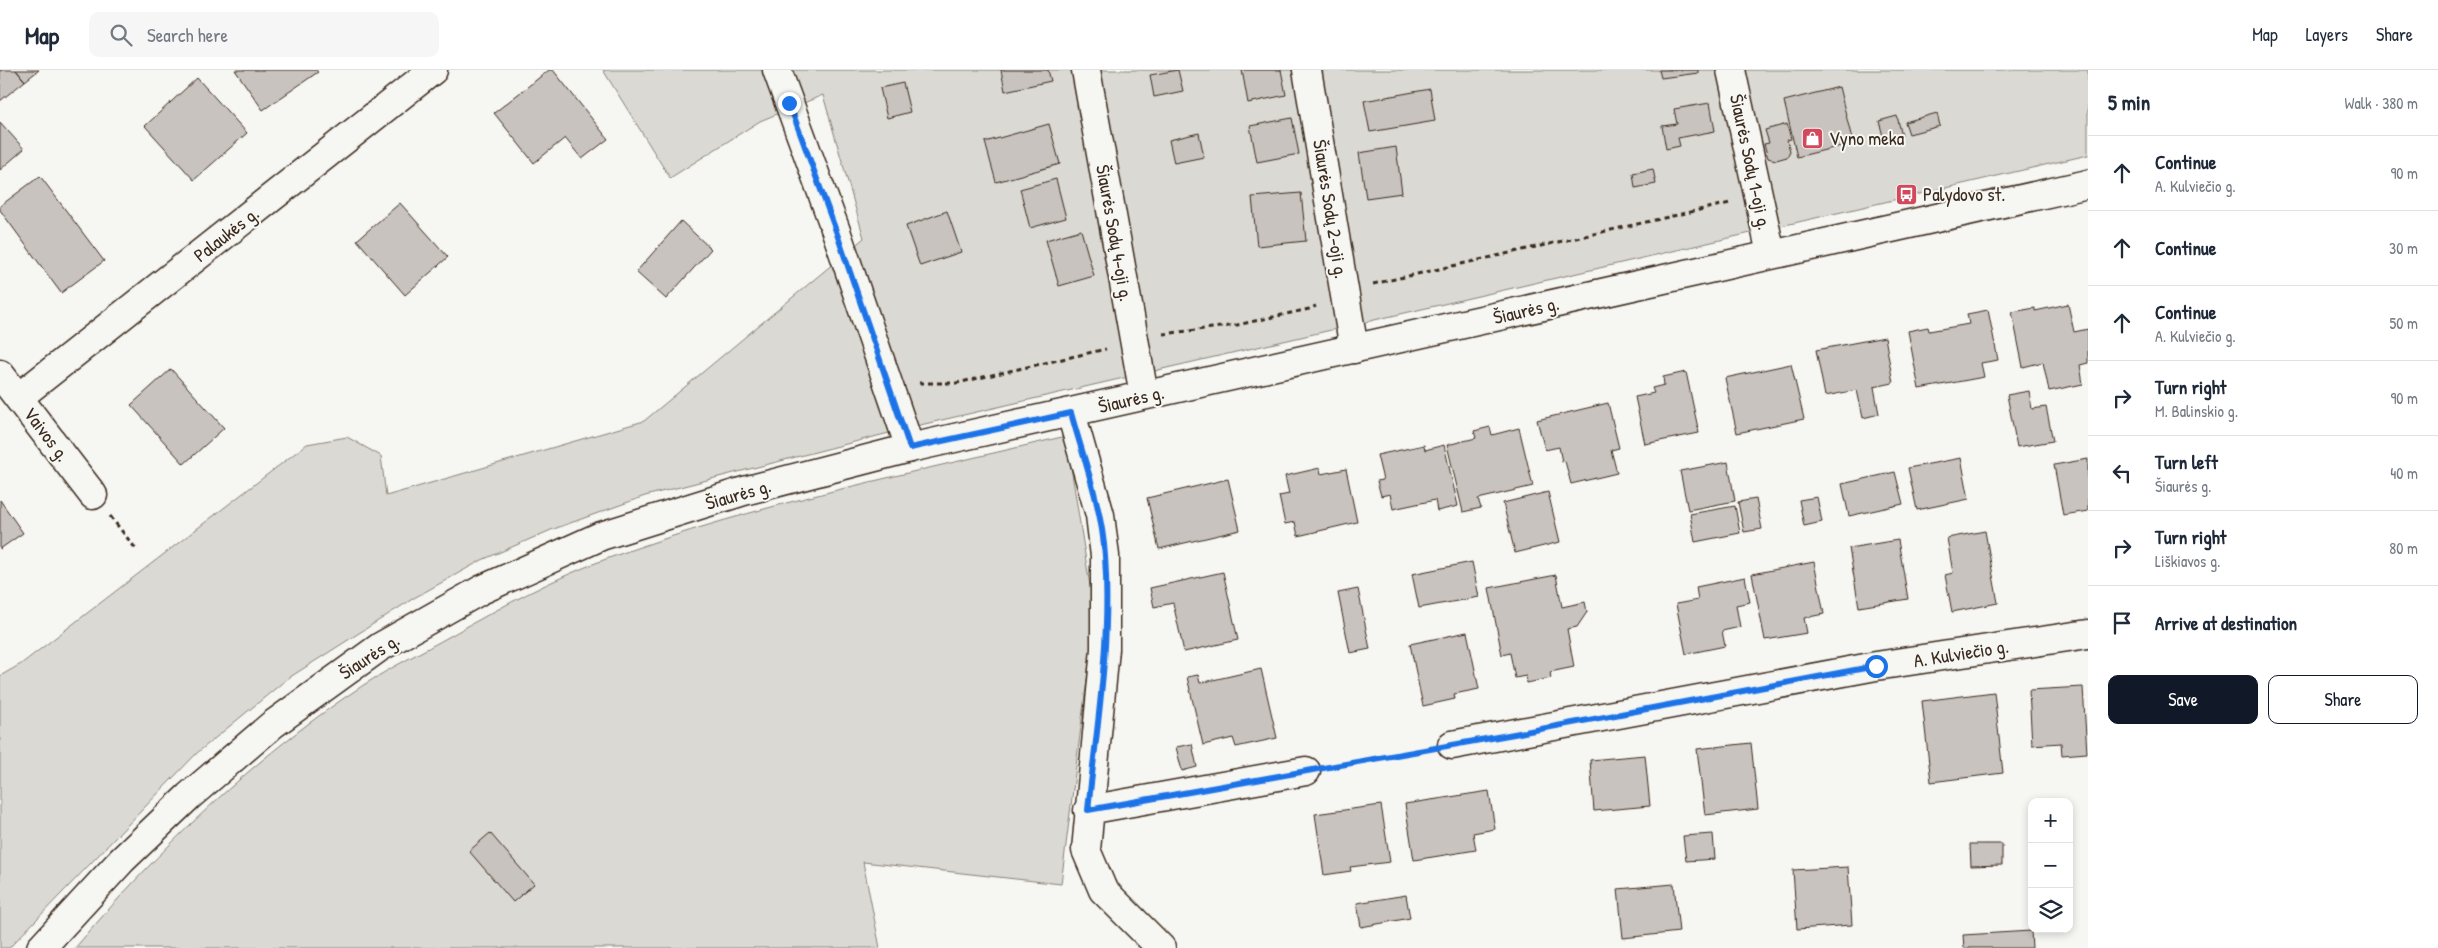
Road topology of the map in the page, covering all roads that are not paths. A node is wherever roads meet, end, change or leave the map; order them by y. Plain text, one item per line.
1 (433, 70) edge
2 (777, 70) edge
3 (1086, 70) edge
4 (1307, 70) edge
5 (1731, 70) edge
6 (2088, 184) edge
7 (1771, 254) junction
8 (1354, 349) junction
9 (0, 374) edge
10 (1144, 395) junction
11 (19, 398) junction
12 (1071, 413) junction
13 (910, 448) junction
14 (93, 495) road end
15 (2088, 634) edge
16 (1452, 745) road end
17 (1306, 771) road end
18 (1088, 810) junction
19 (41, 948) edge
20 (1161, 948) edge

1 - 11 street, Palaukės g.
2 - 13 street
3 - 10 street, Šiaurės Sodų 4-oji g.
4 - 8 street, Šiaurės Sodų 2-oji g.
5 - 7 street, Šiaurės Sodų 1-oji g.
6 - 7 street, Šiaurės g.
7 - 8 street, Šiaurės g.
8 - 10 street, Šiaurės g.
9 - 11 street, Vaivos g.
10 - 12 street, Šiaurės g.
11 - 14 street, Vaivos g.
12 - 13 street, Šiaurės g.
12 - 18 street
13 - 19 street, Šiaurės g.
15 - 16 street, A. Kulviečio g.
17 - 18 street
18 - 20 street

